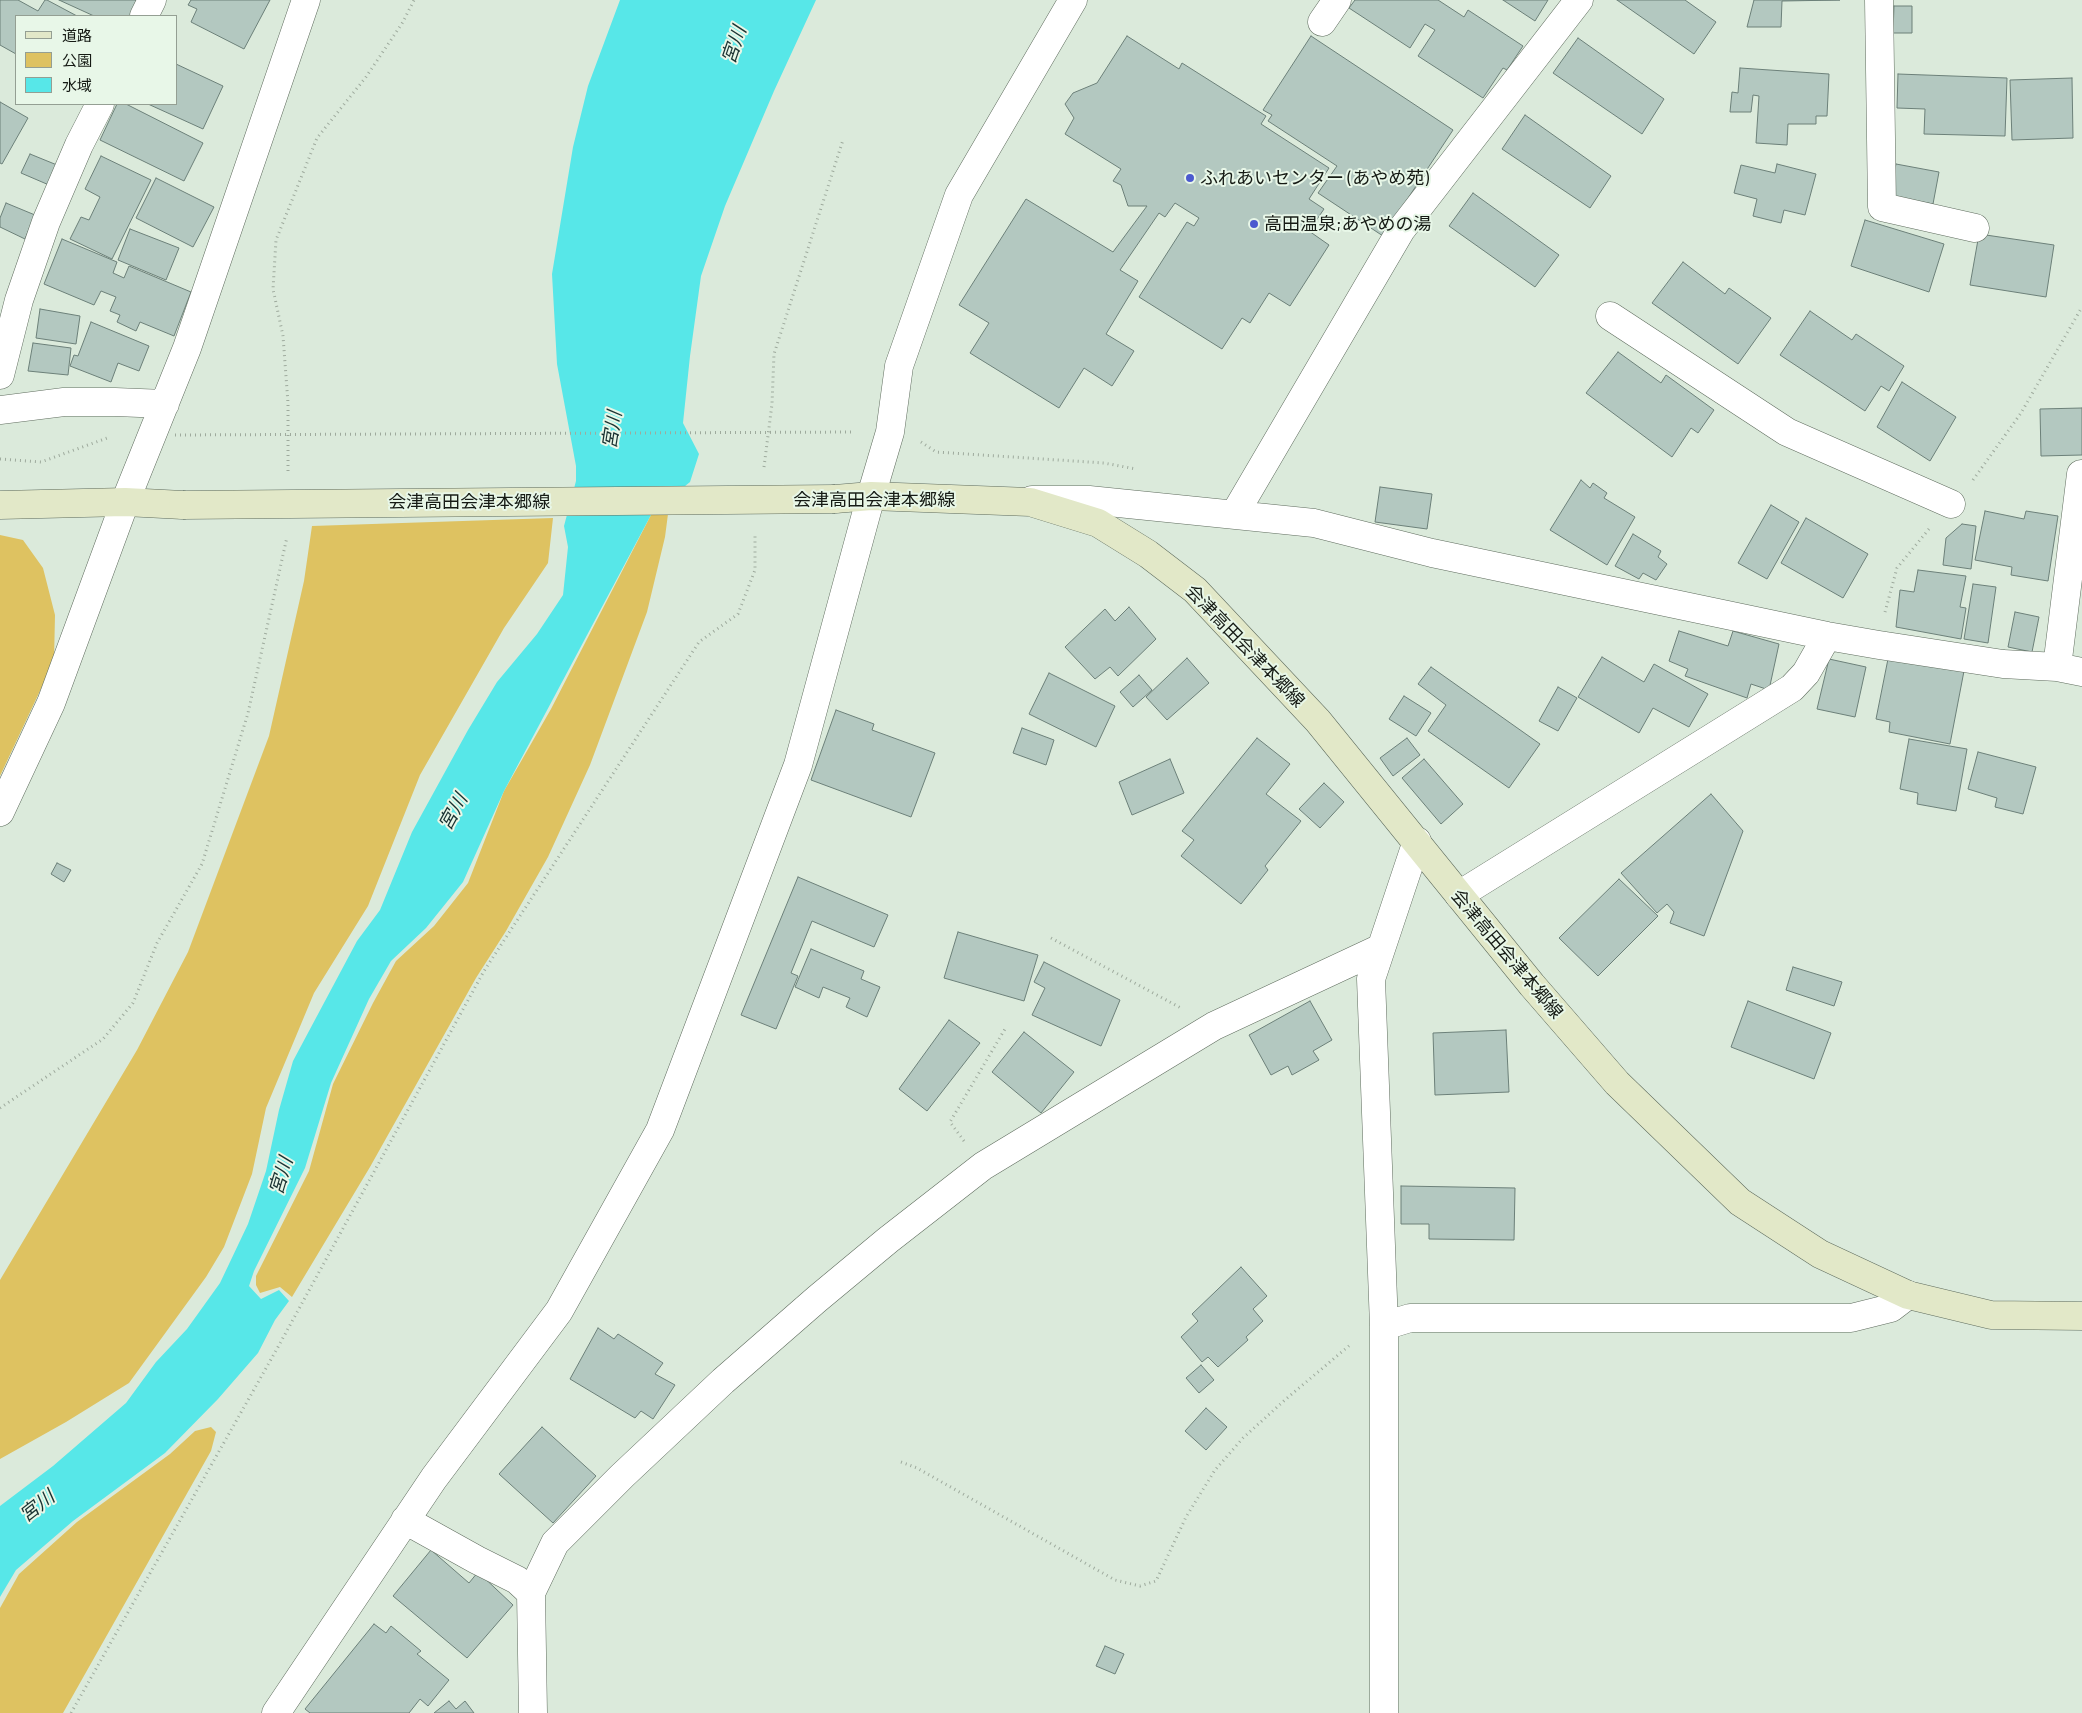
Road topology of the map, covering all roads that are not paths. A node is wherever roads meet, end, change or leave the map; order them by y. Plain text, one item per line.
1 (152, 0) edge
2 (306, 0) edge
3 (1073, 0) edge
4 (1579, 0) edge
5 (1879, 0) edge
6 (144, 15) edge
7 (99, 105) edge
8 (1976, 228) dead end
9 (1610, 316) dead end
10 (0, 375) edge
11 (165, 404) junction
12 (0, 410) edge
13 (2081, 474) edge
14 (871, 496) junction
15 (928, 499) junction
16 (125, 502) junction
17 (1951, 504) road end
18 (0, 505) edge
19 (1234, 515) junction
20 (1828, 636) junction
21 (2070, 669) edge
22 (0, 812) edge
23 (1417, 841) junction
24 (1460, 895) junction
25 (1381, 948) junction
26 (1908, 1295) junction
27 (2082, 1316) edge
28 (1384, 1326) junction
29 (406, 1520) junction
30 (531, 1593) junction
31 (276, 1713) edge
32 (533, 1713) edge
33 (1384, 1713) edge

1 - 6 street
2 - 11 street
3 - 14 street
4 - 19 street
5 - 8 street
7 - 10 street
9 - 17 street
11 - 12 street
11 - 16 street
13 - 21 street
14 - 15 main road, 会津高田会津本郷線
14 - 16 main road, 会津高田会津本郷線, bridge
14 - 29 street
15 - 19 street
15 - 23 main road, 会津高田会津本郷線
16 - 18 main road, 会津高田会津本郷線
16 - 22 street
19 - 20 street
20 - 21 street
20 - 24 street
23 - 24 main road, 会津高田会津本郷線
23 - 25 street
24 - 26 main road, 会津高田会津本郷線
25 - 28 street
25 - 30 street
26 - 27 main road, 会津高田会津本郷線
26 - 28 street
28 - 33 street
29 - 30 street
29 - 31 street
30 - 32 street

